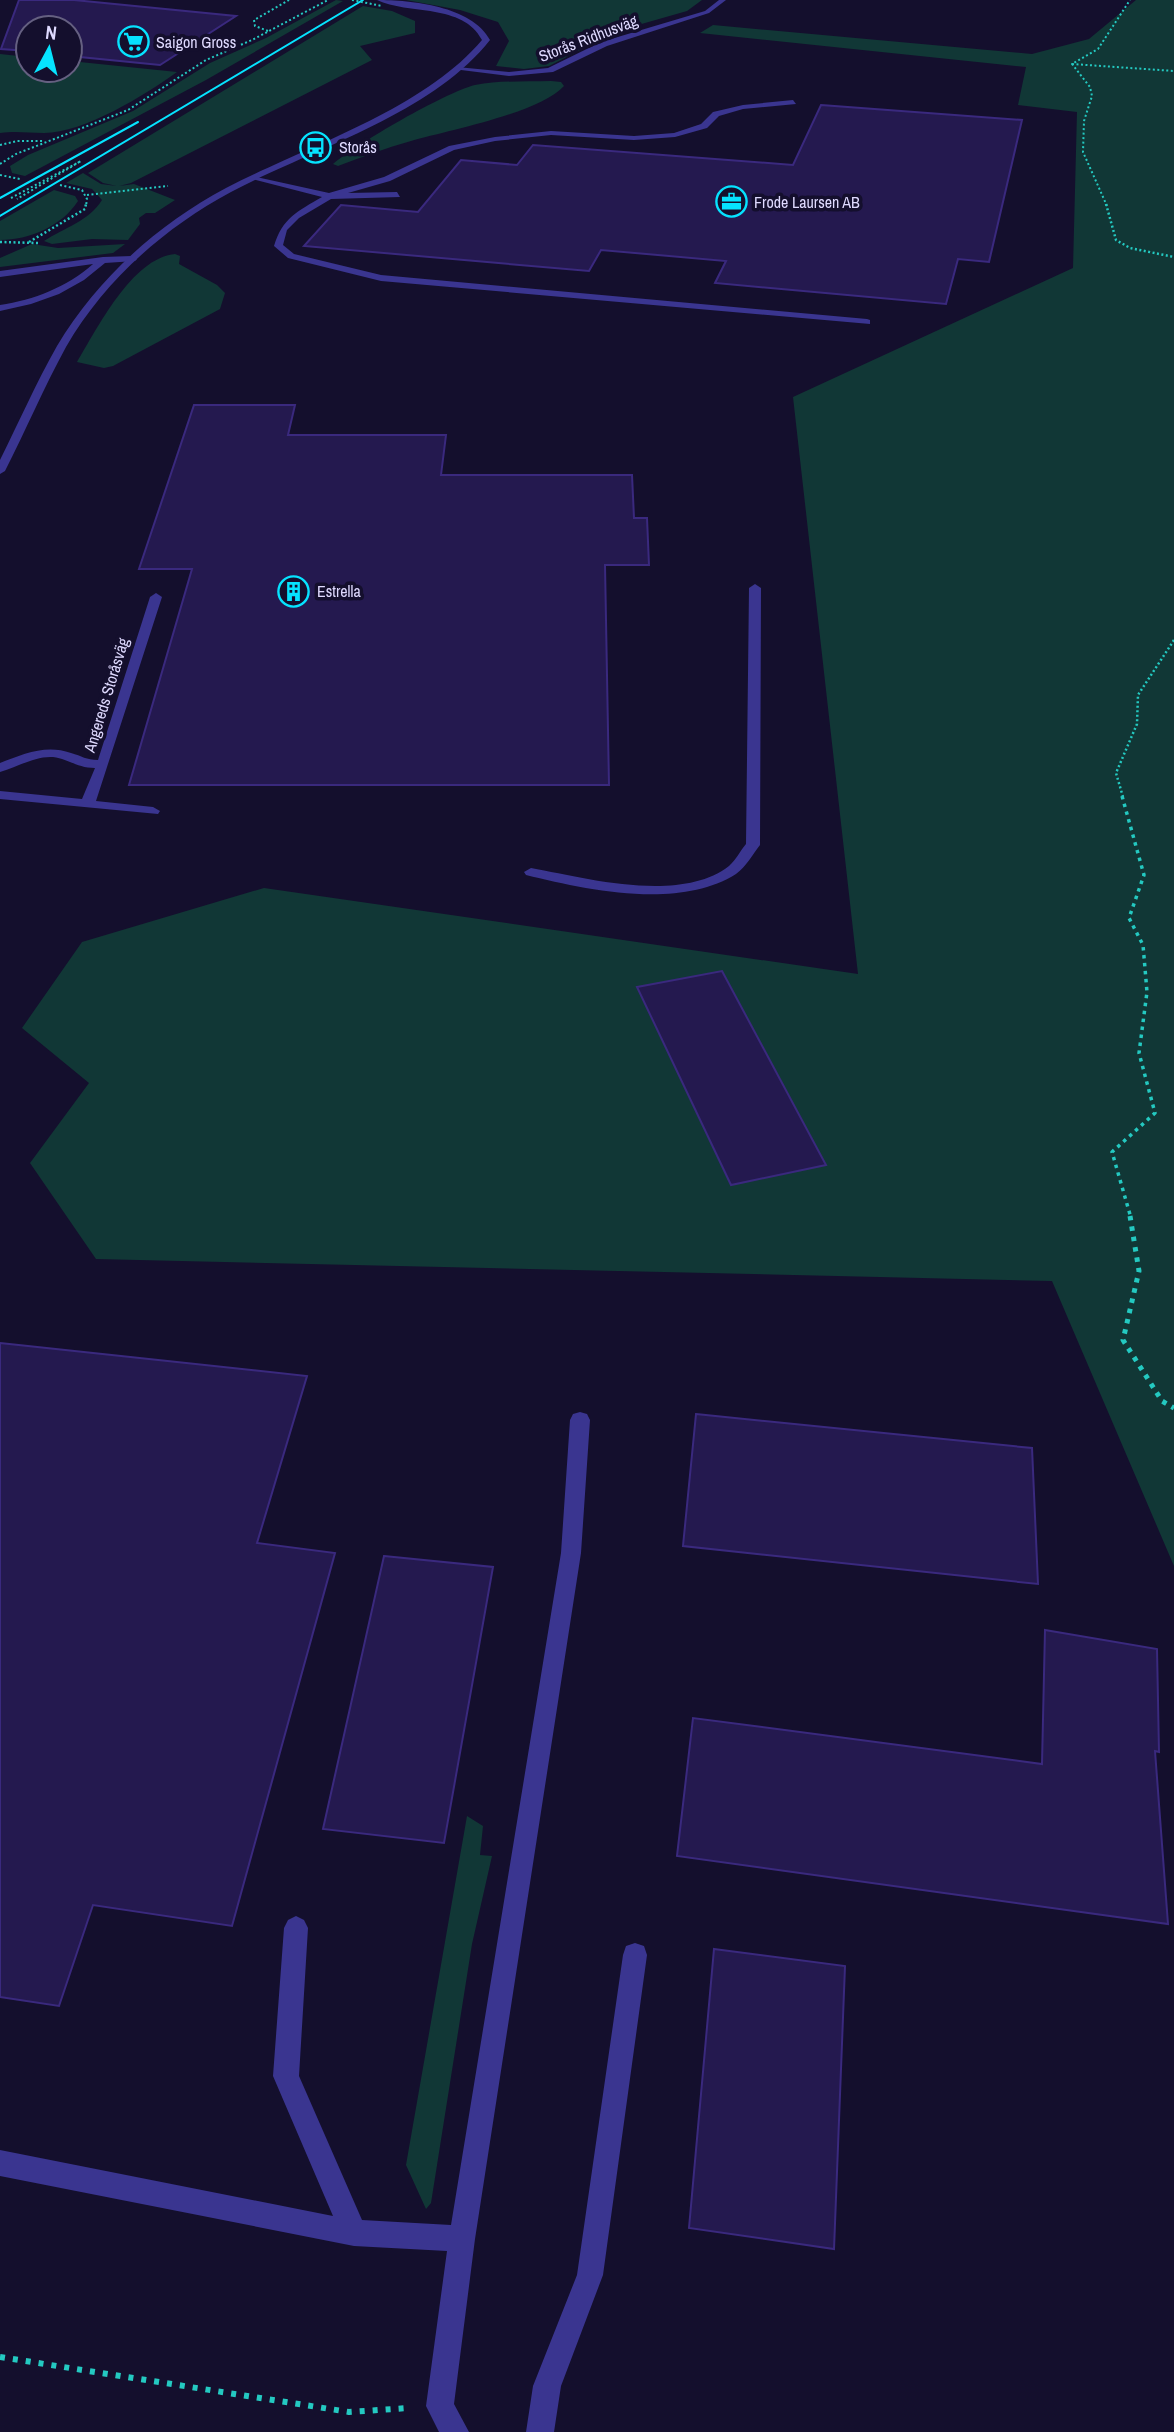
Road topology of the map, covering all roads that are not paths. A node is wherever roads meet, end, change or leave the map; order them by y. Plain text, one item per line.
1 (723, 0) edge
2 (381, 3) edge
3 (457, 69) junction
4 (793, 103) dead end
5 (252, 178) junction
6 (397, 195) dead end
7 (329, 196) junction
8 (132, 259) junction
9 (103, 260) junction
10 (0, 274) edge
11 (0, 308) edge
12 (867, 322) dead end
13 (0, 471) edge
14 (755, 588) dead end
15 (156, 597) dead end
16 (103, 764) junction
17 (0, 768) edge
18 (0, 795) edge
19 (89, 803) junction
20 (153, 811) dead end
21 (531, 872) dead end
22 (580, 1420) dead end
23 (296, 1928) dead end
24 (635, 1955) dead end
25 (0, 2163) edge
26 (354, 2233) junction
27 (462, 2239) junction
28 (455, 2432) edge
29 (540, 2432) edge

1 - 3 street, Storås Ridhusväg
2 - 3 street
3 - 5 street
4 - 7 street
5 - 7 street
5 - 8 street
6 - 7 street
7 - 12 street
8 - 9 street
8 - 13 street
9 - 10 street
9 - 11 street
14 - 21 street
15 - 16 street, Angereds Storåsväg
16 - 17 street
16 - 19 street, Angereds Storåsväg
18 - 19 street
19 - 20 street
22 - 27 street
23 - 26 street
24 - 29 street
25 - 26 street
26 - 27 street
27 - 28 street

